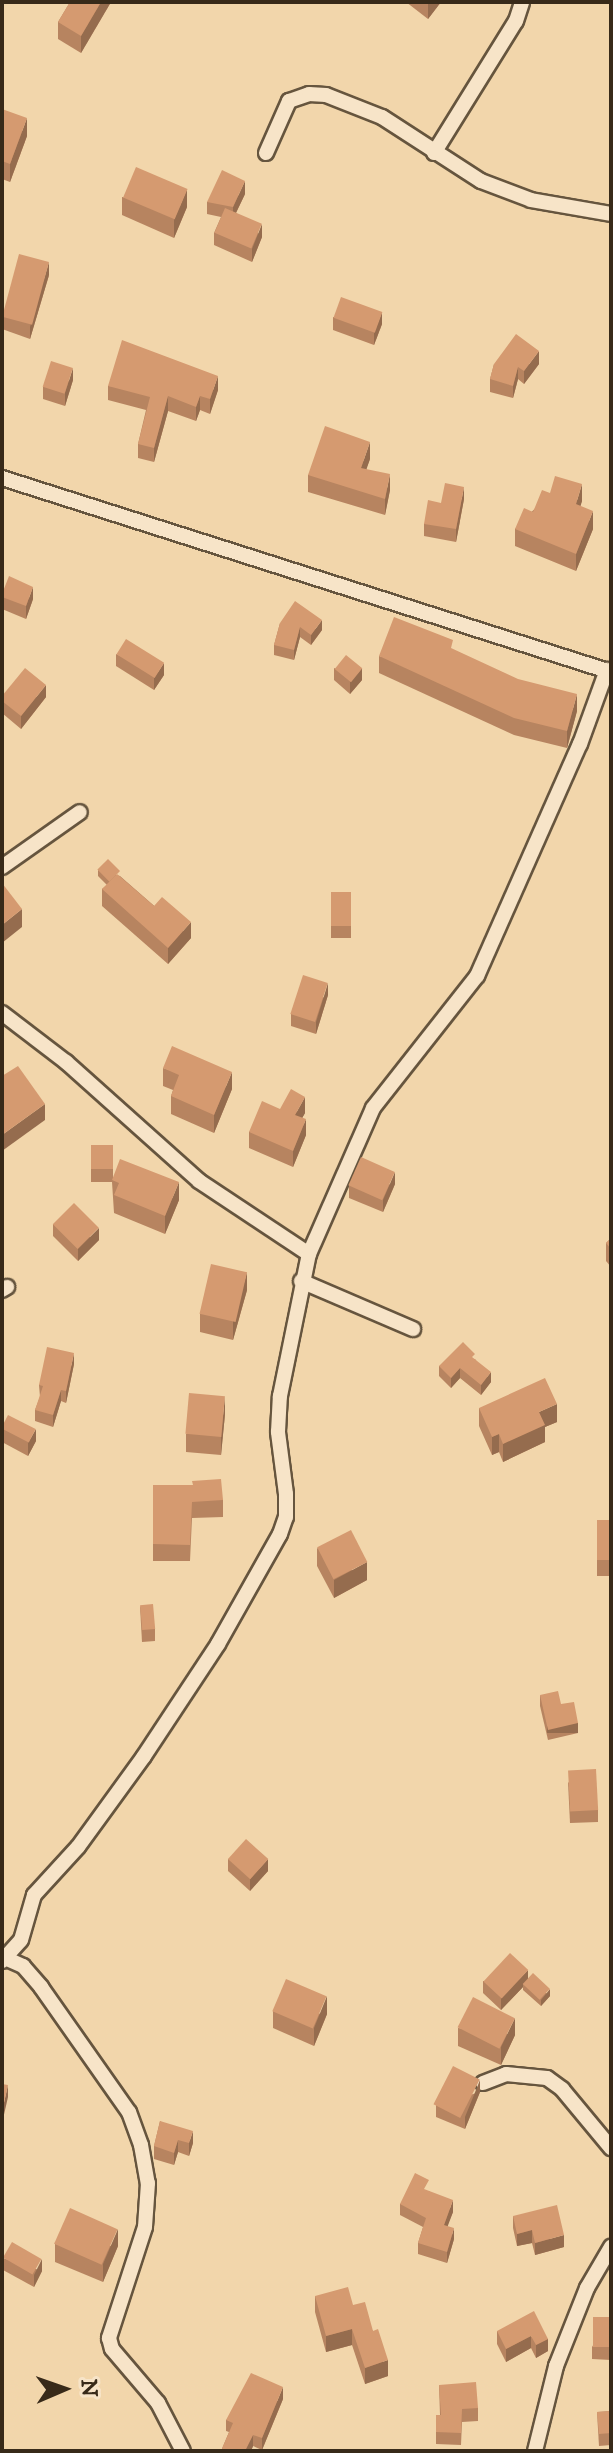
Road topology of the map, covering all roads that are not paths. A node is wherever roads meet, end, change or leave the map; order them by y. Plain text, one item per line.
1 (522, 2) edge
2 (266, 153) dead end
3 (434, 153) junction
4 (611, 214) edge
5 (4, 481) edge
6 (609, 671) edge
7 (80, 812) dead end
8 (2, 867) edge
9 (2, 1013) edge
10 (309, 1254) junction
11 (301, 1281) junction
12 (413, 1329) dead end
13 (4, 1959) edge
14 (483, 2083) edge
15 (611, 2148) edge
16 (611, 2247) edge
17 (183, 2451) edge
18 (535, 2451) edge

1 - 3 street
2 - 3 street
3 - 4 street
5 - 6 street
6 - 10 street
7 - 8 street
9 - 10 street
10 - 11 street
11 - 12 street
11 - 13 street
13 - 17 street
14 - 15 street
16 - 18 street

